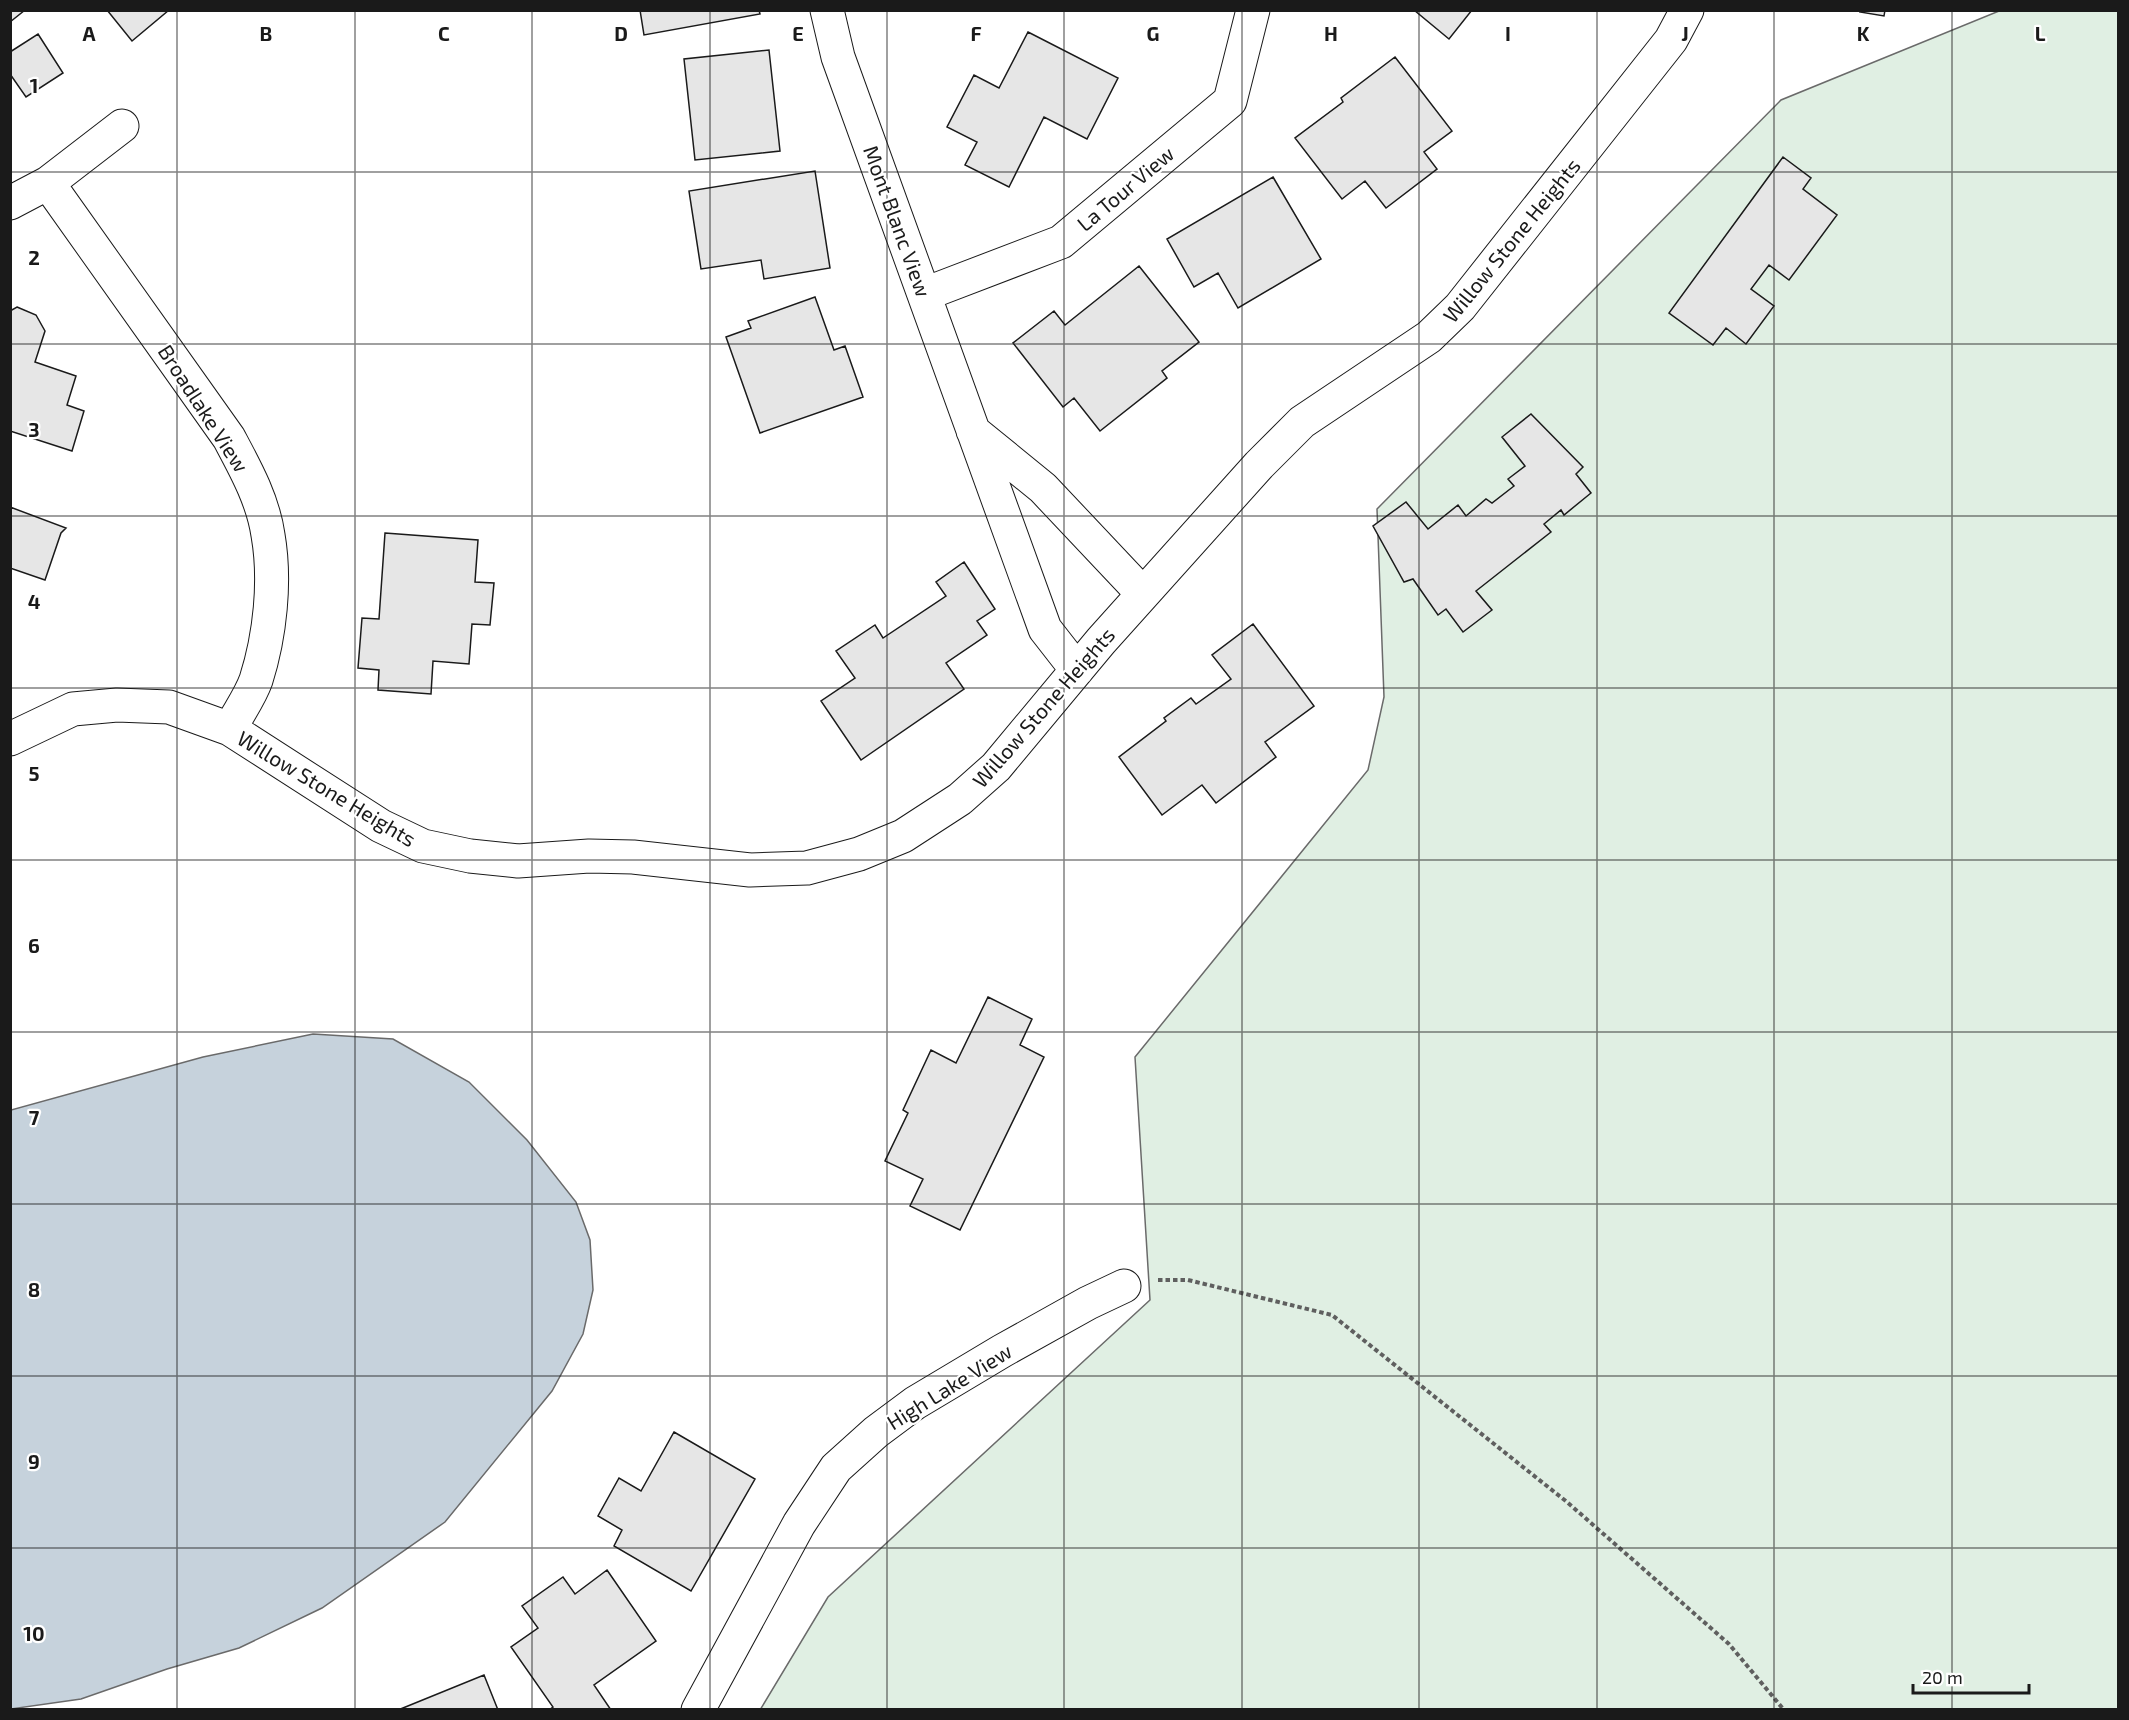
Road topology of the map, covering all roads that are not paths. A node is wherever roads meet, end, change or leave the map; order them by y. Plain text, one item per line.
1 (827, 10) edge
2 (1253, 10) edge
3 (1687, 10) edge
4 (122, 126) dead end
5 (48, 183) junction
6 (10, 203) edge
7 (925, 294) junction
8 (972, 430) junction
9 (1143, 594) junction
10 (1077, 670) junction
11 (230, 729) junction
12 (10, 739) edge
13 (1124, 1286) road end
14 (698, 1710) edge

1 - 7 street, Mont Blanc View
2 - 7 street, La Tour View
3 - 9 street, Willow Stone Heights
4 - 5 street
5 - 6 street
5 - 11 street, Broadlake View
7 - 8 street, Mont Blanc View
8 - 9 street
8 - 10 street, Mont Blanc View
9 - 10 street, Willow Stone Heights
10 - 11 street, Willow Stone Heights
11 - 12 street, Willow Stone Heights
13 - 14 street, High Lake View

